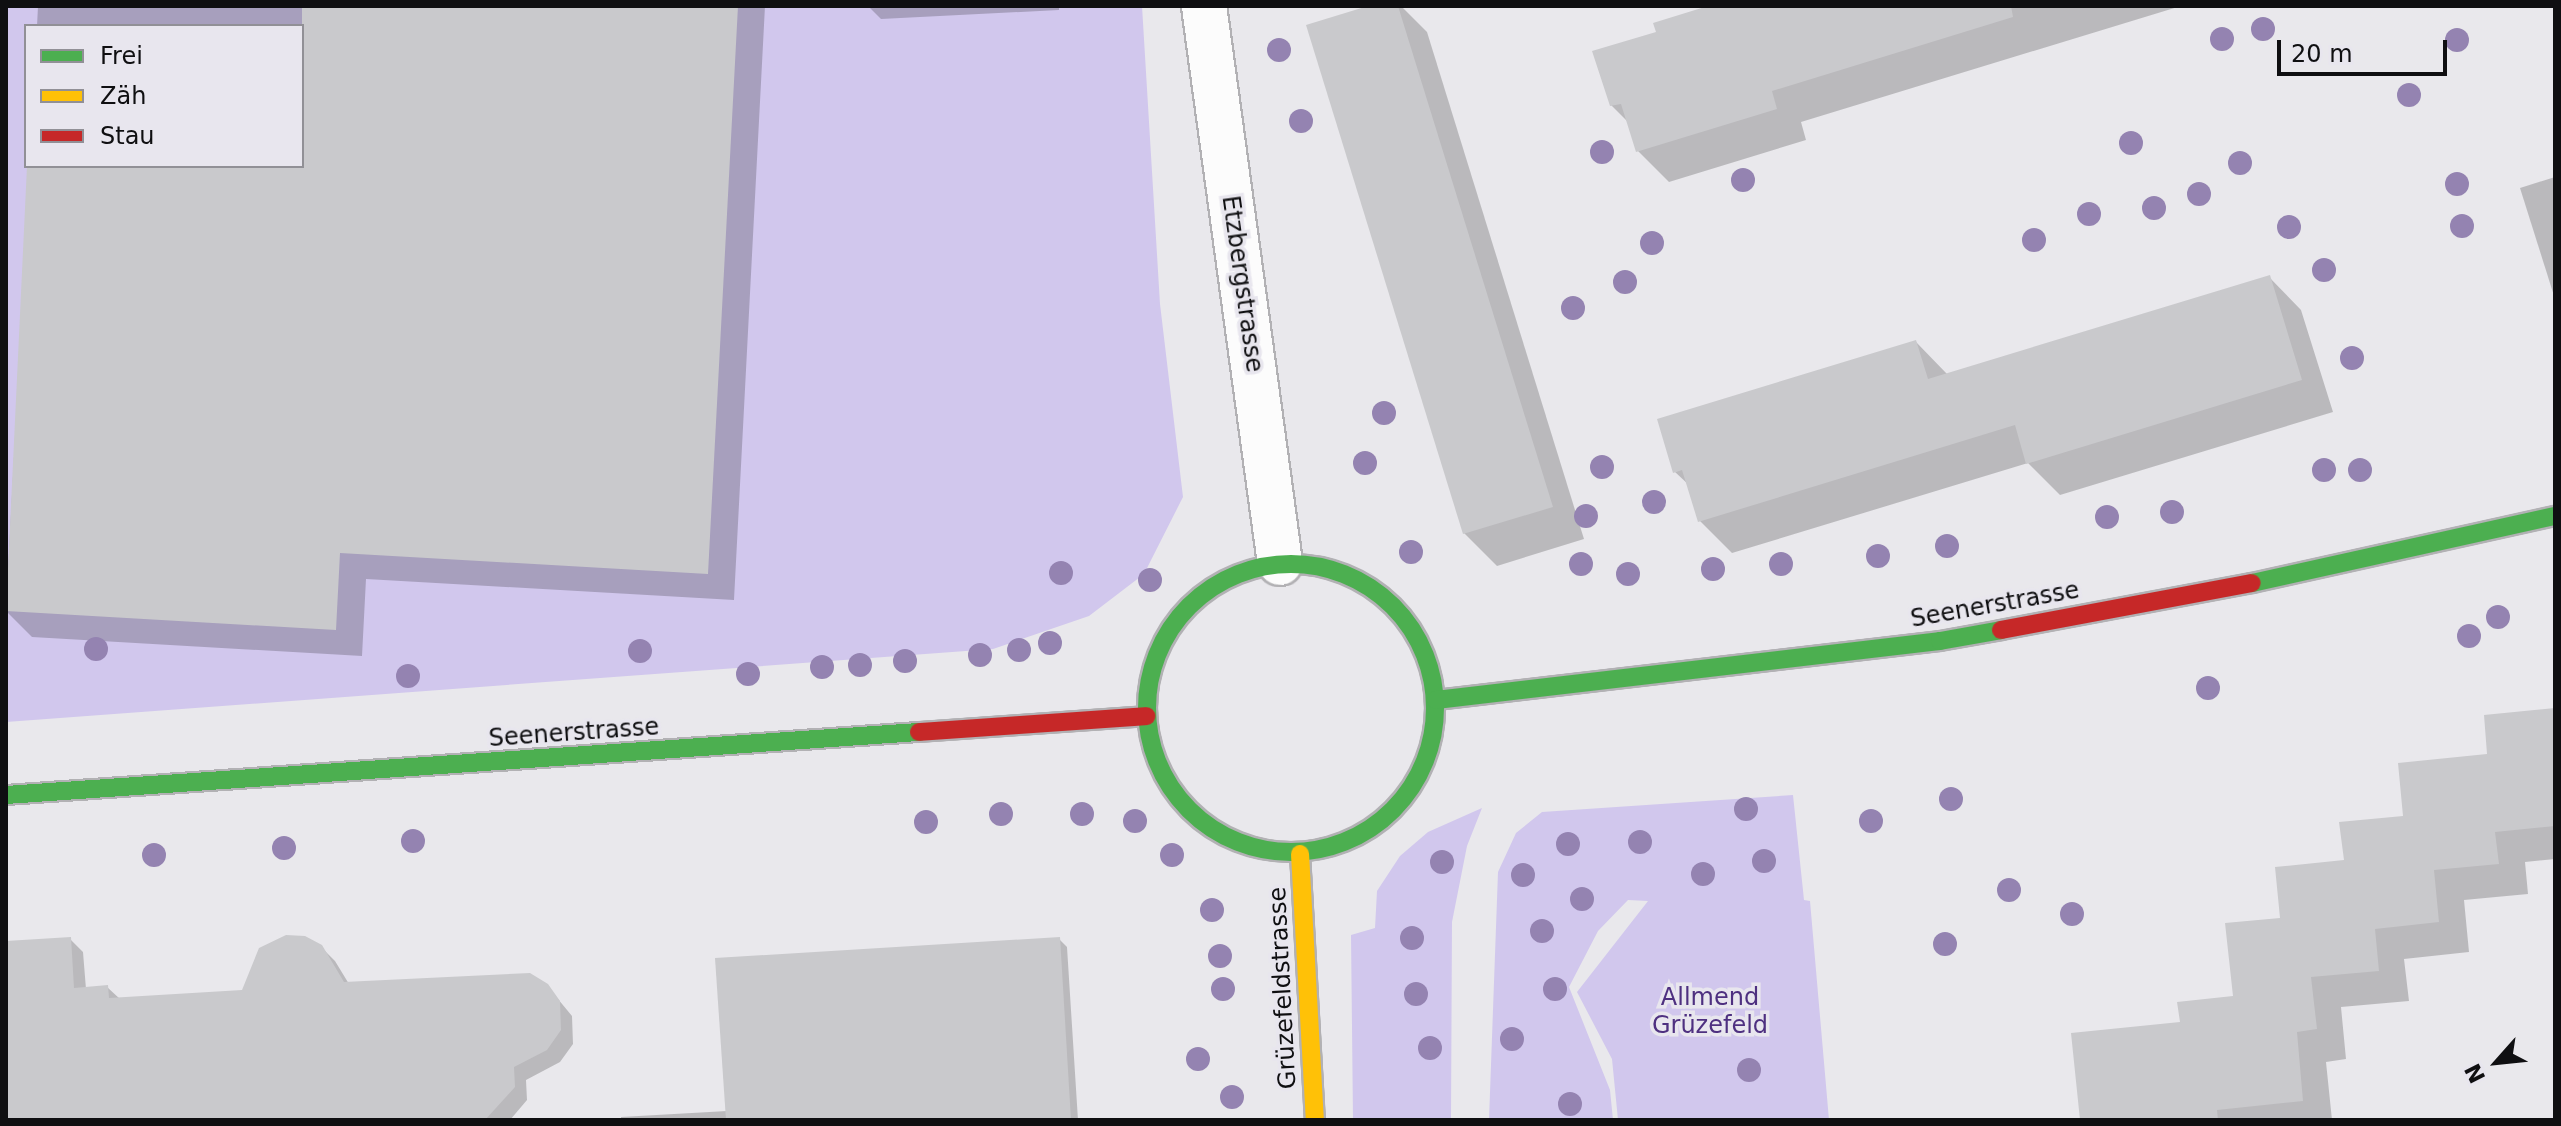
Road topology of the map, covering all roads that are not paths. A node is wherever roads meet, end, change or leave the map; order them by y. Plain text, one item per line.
1 (1204, 6) edge
2 (2555, 516) edge
3 (1280, 563) junction
4 (1436, 700) junction
5 (1146, 716) junction
6 (6, 795) edge
7 (1300, 854) junction
8 (1315, 1120) edge

1 - 3 street, Etzbergstrasse
2 - 4 main road, Seenerstrasse
3 - 4 main road
3 - 5 main road
4 - 7 main road
5 - 6 main road, Seenerstrasse
5 - 7 main road
7 - 8 main road, Grüzefeldstrasse

